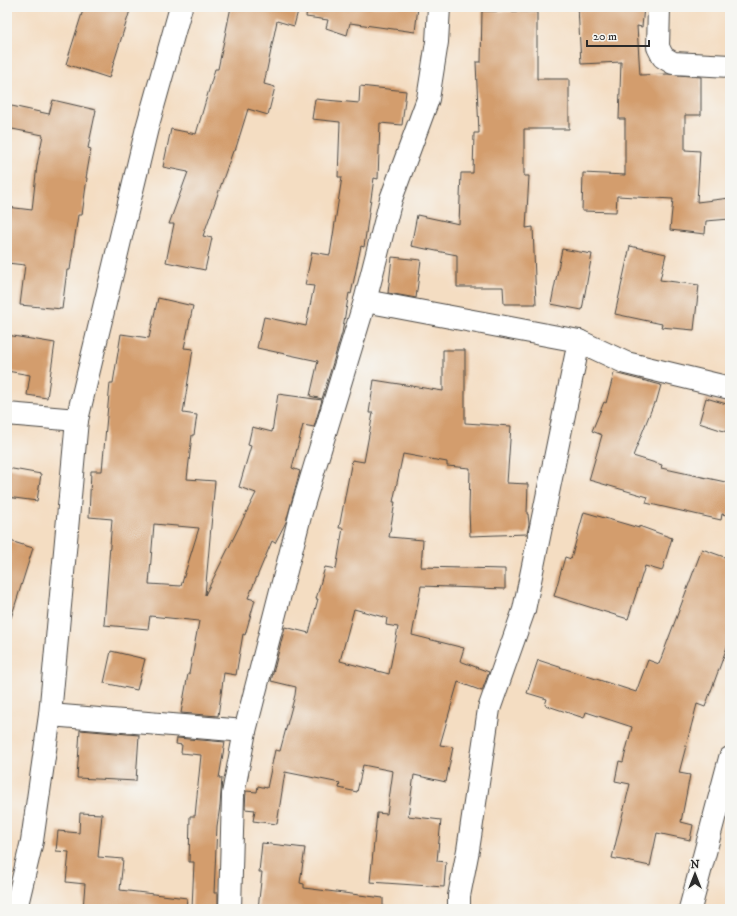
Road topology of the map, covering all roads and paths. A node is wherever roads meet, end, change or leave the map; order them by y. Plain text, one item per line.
1 (181, 7) edge
2 (439, 7) edge
3 (659, 7) edge
4 (730, 66) edge
5 (364, 301) junction
6 (579, 341) junction
7 (730, 388) edge
8 (7, 414) edge
9 (77, 420) junction
10 (50, 715) junction
11 (245, 731) junction
12 (730, 758) edge
13 (16, 909) edge
14 (230, 909) edge
15 (459, 909) edge
16 (690, 909) edge

1 - 9 street
2 - 5 street
3 - 4 street
5 - 6 street
5 - 11 street
6 - 7 street
6 - 15 street
8 - 9 street
9 - 10 street
10 - 11 street
10 - 13 street
11 - 14 street
12 - 16 street

